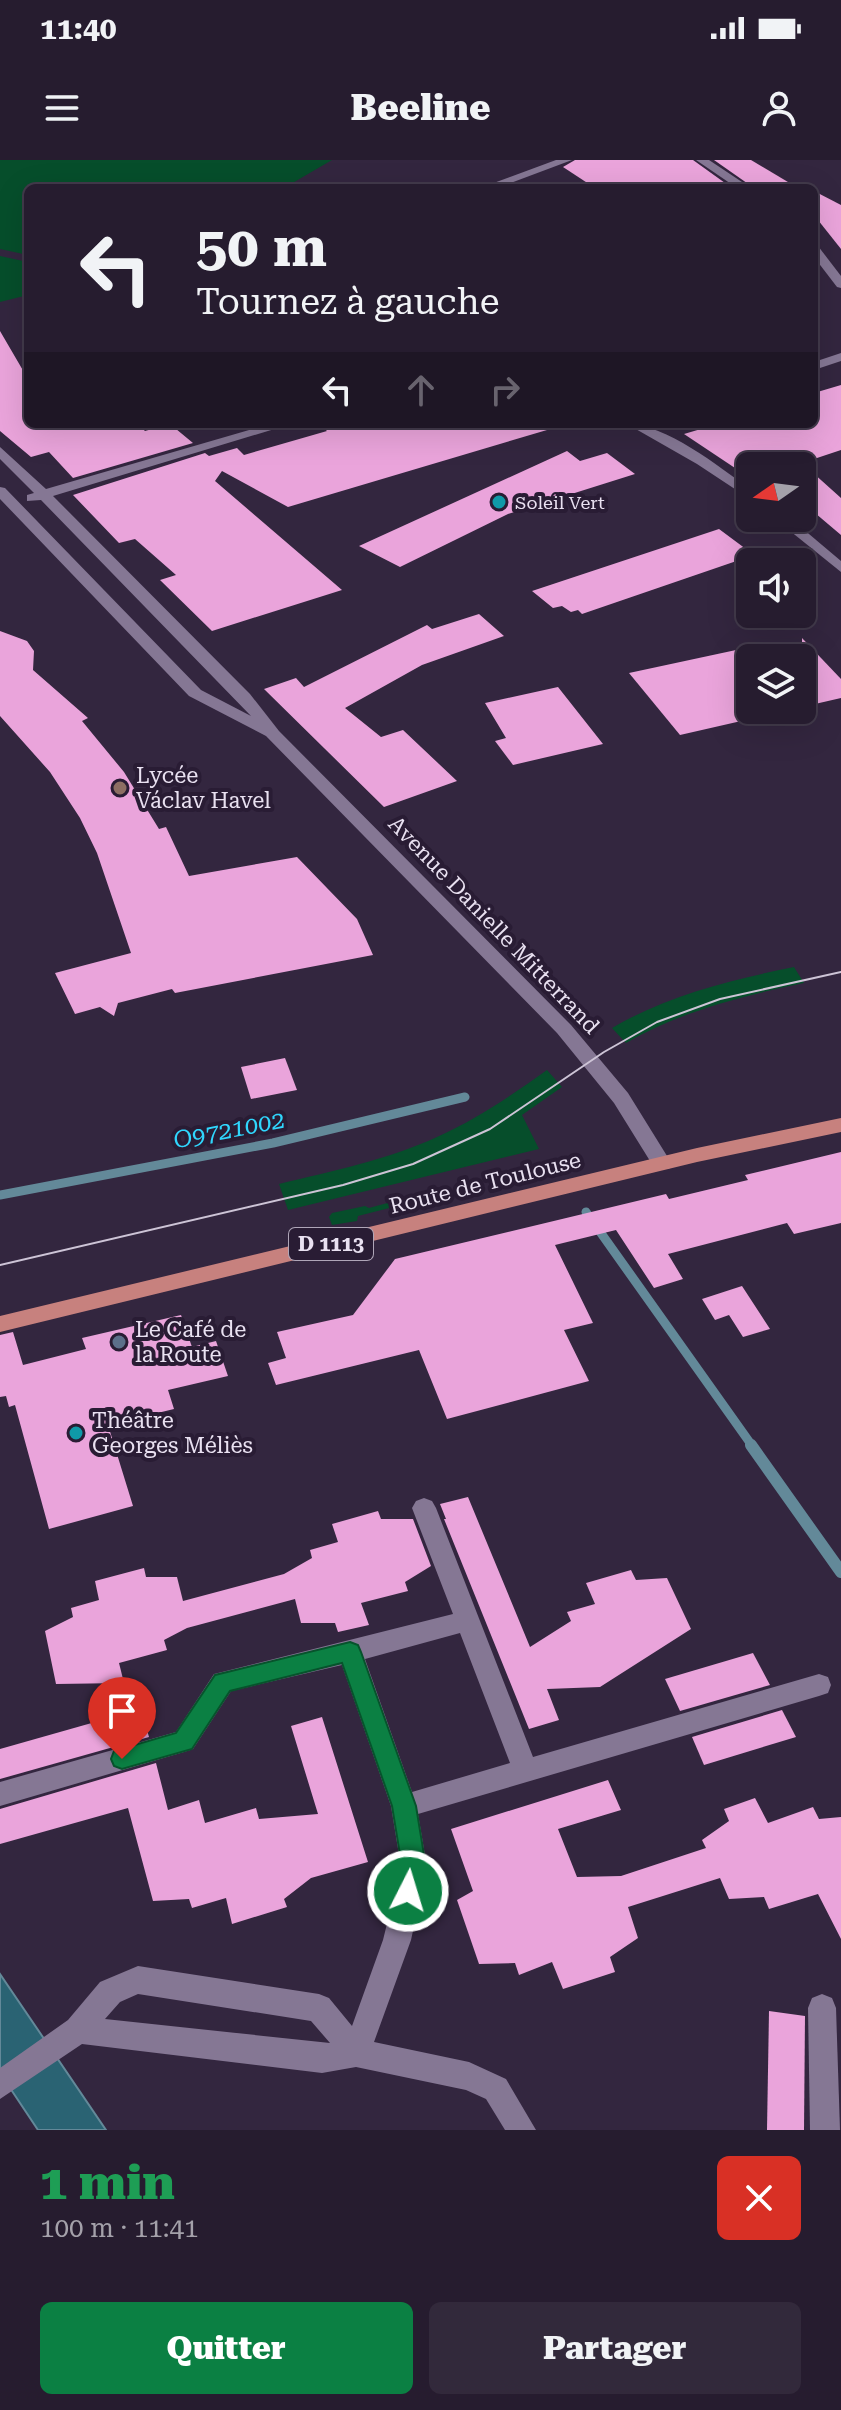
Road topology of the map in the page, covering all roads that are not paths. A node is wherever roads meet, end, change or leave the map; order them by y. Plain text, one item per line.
1 (567, 160) edge
2 (701, 160) edge
3 (498, 184) edge
4 (739, 184) edge
5 (818, 254) edge
6 (841, 284) edge
7 (841, 357) edge
8 (818, 365) edge
9 (232, 428) edge
10 (269, 428) edge
11 (641, 428) edge
12 (0, 451) edge
13 (736, 485) edge
14 (38, 490) junction
15 (5, 496) edge
16 (798, 532) edge
17 (841, 568) edge
18 (273, 734) junction
19 (841, 1125) edge
20 (662, 1164) junction
21 (0, 1324) edge
22 (424, 1508) dead end
23 (468, 1620) junction
24 (350, 1652) junction
25 (819, 1685) dead end
26 (526, 1771) junction
27 (0, 1794) edge
28 (404, 1806) junction
29 (822, 2008) dead end
30 (67, 2038) junction
31 (356, 2053) junction
32 (1, 2084) edge
33 (521, 2130) edge
34 (825, 2130) edge

1 - 3 street
2 - 4 street
5 - 6 street
7 - 8 street
9 - 14 street
10 - 14 street
11 - 13 street
12 - 14 street, Avenue Danielle Mitterrand
14 - 15 street
14 - 18 street, Avenue Danielle Mitterrand
15 - 18 street, Avenue Danielle Mitterrand
16 - 17 street
18 - 20 street, Avenue Danielle Mitterrand
19 - 20 main road, Route de Toulouse / D 1113
20 - 21 main road, Route de Toulouse / D 1113
22 - 23 street
23 - 24 street
23 - 26 street
24 - 27 street
24 - 28 street
25 - 26 street
26 - 28 street
28 - 31 street
29 - 34 street
30 - 31 street
30 - 31 street
30 - 32 street
31 - 33 street

